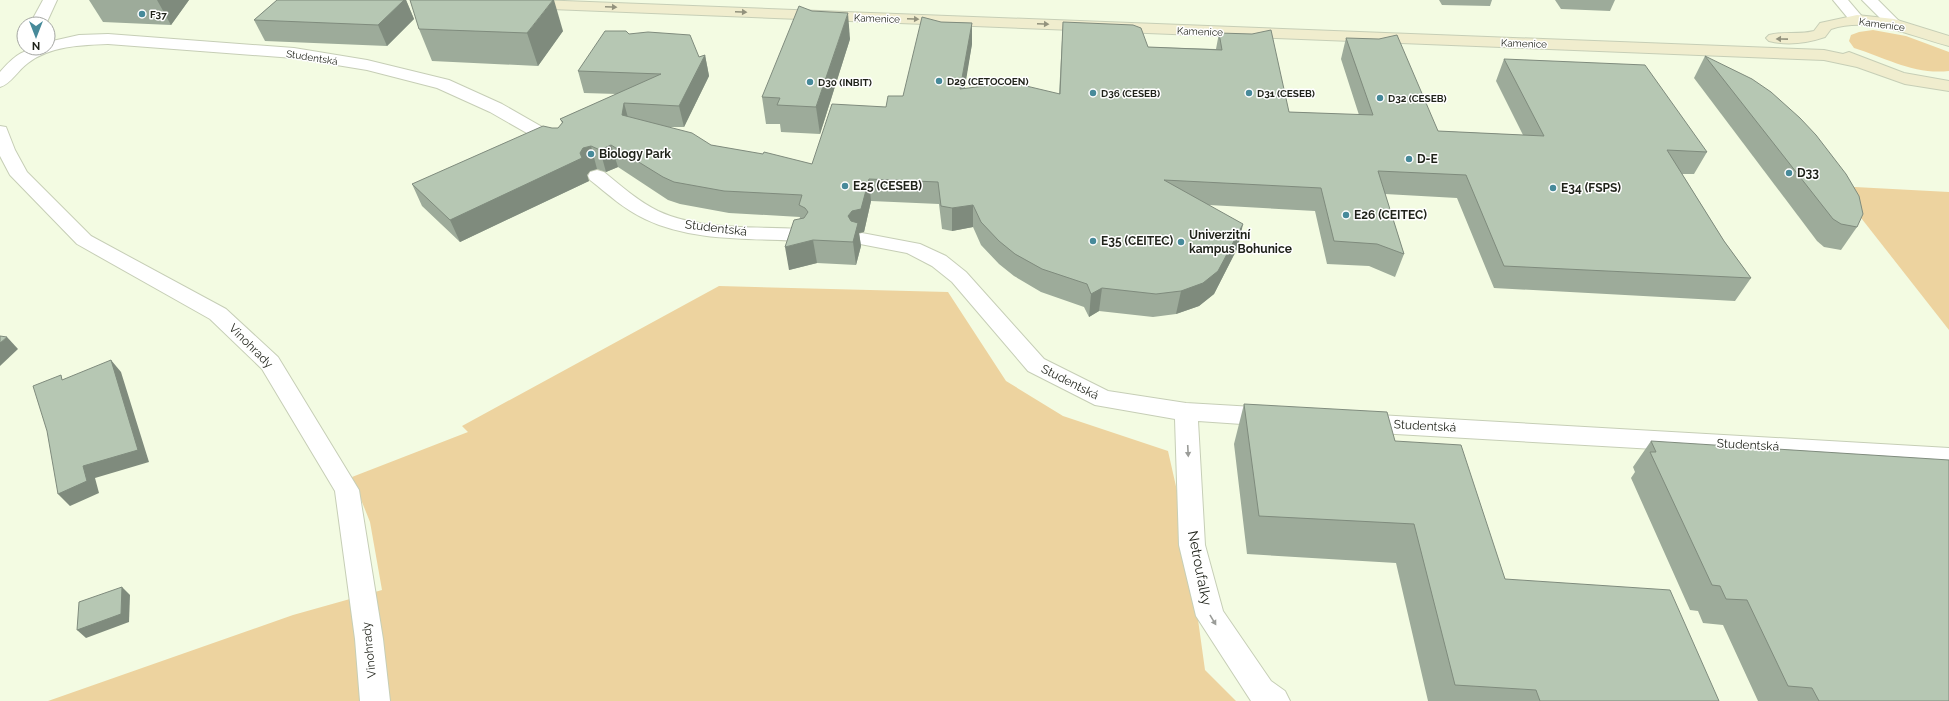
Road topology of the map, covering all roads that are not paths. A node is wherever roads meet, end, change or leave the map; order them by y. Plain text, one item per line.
1 (50, 0) edge
2 (778, 0) edge
3 (1840, 0) edge
4 (1869, 0) edge
5 (540, 2) edge
6 (508, 3) edge
7 (42, 16) edge
8 (1857, 20) junction
9 (1894, 24) junction
10 (1820, 34) junction
11 (1746, 37) dead end
12 (1762, 38) dead end
13 (1948, 41) edge
14 (56, 45) edge
15 (29, 56) edge
16 (1861, 63) junction
17 (0, 82) edge
18 (1948, 87) edge
19 (0, 131) edge
20 (559, 144) edge
21 (598, 176) dead end
22 (800, 235) edge
23 (862, 239) dead end
24 (1186, 412) junction
25 (1292, 419) edge
26 (1337, 421) edge
27 (1949, 457) edge
28 (375, 701) edge
29 (1275, 701) edge

1 - 7 street
2 - 11 street, Kamenice
3 - 8 street
4 - 9 street
5 - 6 street, Kamenice
5 -> 16 street, Kamenice
8 - 9 street, Kamenice
8 - 10 street, Kamenice
9 - 13 street, Kamenice
10 -> 12 street, Kamenice
10 - 16 street, Kamenice
14 - 20 street, Studentská
15 - 17 street
16 - 18 street, Kamenice
19 - 28 street, Vinohrady
21 - 22 street, Studentská
23 - 24 street, Studentská
24 - 25 street, Studentská
24 -> 29 street, Netroufalky
26 - 27 street, Studentská

